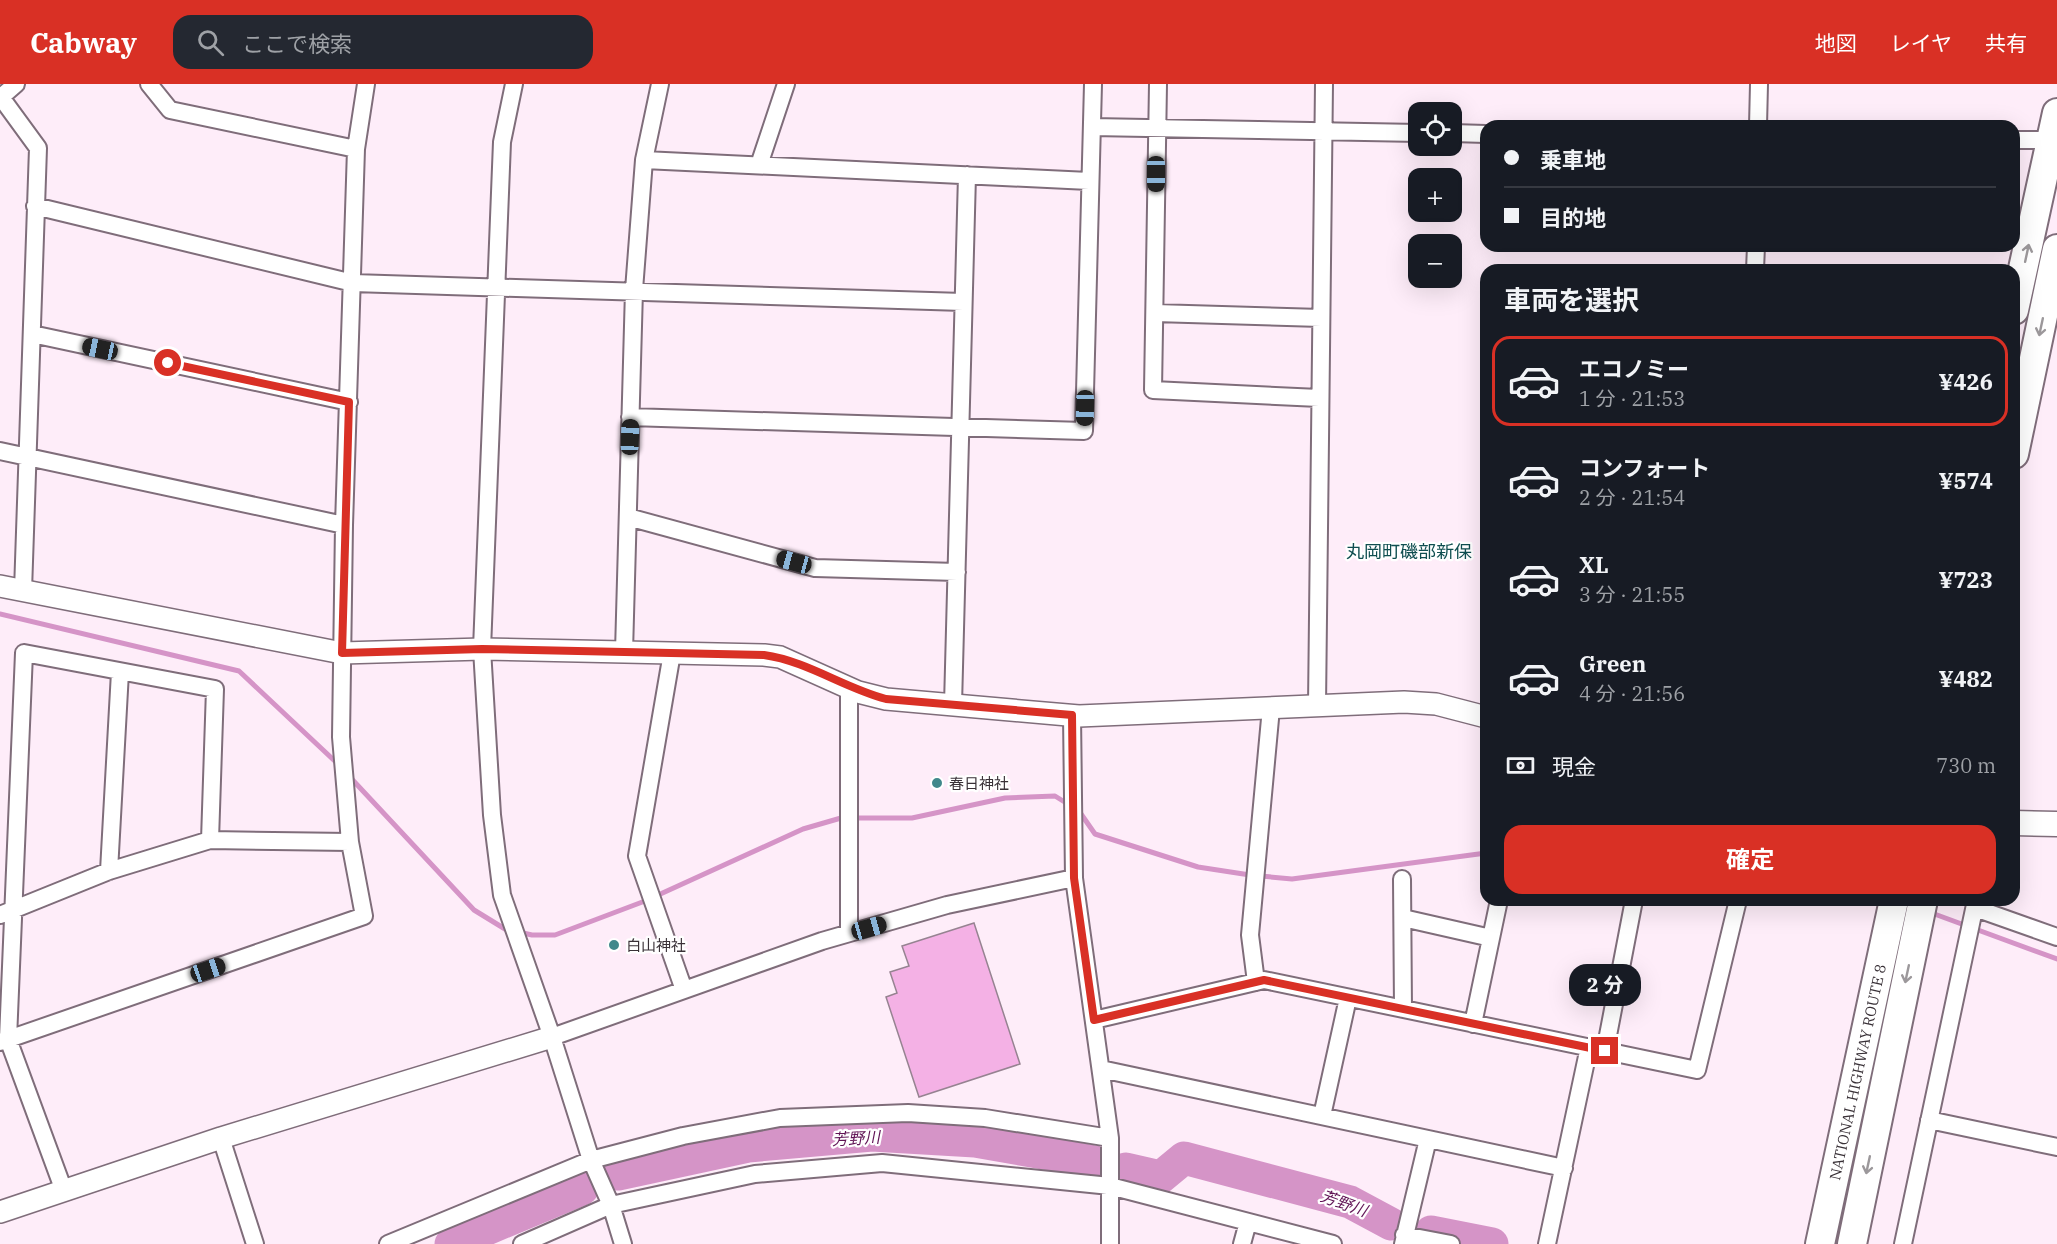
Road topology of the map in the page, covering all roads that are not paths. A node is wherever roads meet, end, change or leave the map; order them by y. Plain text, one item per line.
1 (16, 84) edge
2 (149, 84) edge
3 (366, 84) edge
4 (514, 84) edge
5 (660, 84) edge
6 (786, 84) edge
7 (1093, 84) edge
8 (1158, 84) edge
9 (1324, 84) edge
10 (1759, 84) edge
11 (0, 97) edge
12 (2057, 113) edge
13 (1758, 120) edge
14 (1092, 127) junction
15 (1156, 128) junction
16 (1323, 131) junction
17 (1408, 133) edge
18 (1462, 133) edge
19 (1480, 134) edge
20 (2020, 140) edge
21 (2051, 140) junction
22 (356, 149) junction
23 (644, 160) junction
24 (759, 165) junction
25 (967, 175) junction
26 (1089, 180) junction
27 (35, 206) junction
28 (2057, 249) edge
29 (2020, 282) edge
30 (353, 283) junction
31 (495, 287) junction
32 (634, 290) junction
33 (963, 302) junction
34 (1155, 313) junction
35 (1321, 318) junction
36 (32, 334) junction
37 (1319, 398) junction
38 (349, 402) junction
39 (630, 417) junction
40 (2020, 425) edge
41 (960, 427) junction
42 (0, 451) edge
43 (28, 456) junction
44 (628, 517) junction
45 (344, 525) junction
46 (957, 572) junction
47 (0, 586) edge
48 (23, 591) junction
49 (482, 649) junction
50 (624, 652) junction
51 (342, 653) junction
52 (672, 653) junction
53 (120, 672) junction
54 (849, 688) junction
55 (953, 705) junction
56 (1317, 706) junction
57 (1271, 708) junction
58 (1072, 715) junction
59 (1480, 715) edge
60 (2020, 823) edge
61 (2057, 824) edge
62 (210, 840) junction
63 (350, 842) junction
64 (110, 871) junction
65 (1074, 878) junction
66 (1402, 879) dead end
67 (1498, 906) edge
68 (1633, 906) edge
69 (1737, 906) edge
70 (1893, 906) edge
71 (1975, 907) edge
72 (1921, 908) edge
73 (6, 913) edge
74 (1402, 918) junction
75 (849, 933) junction
76 (2057, 937) edge
77 (1491, 938) junction
78 (1256, 982) junction
79 (684, 990) junction
80 (1348, 998) junction
81 (1404, 1009) junction
82 (1094, 1020) junction
83 (1473, 1024) junction
84 (552, 1036) junction
85 (4, 1041) edge
86 (1597, 1049) junction
87 (1101, 1070) junction
88 (1322, 1116) junction
89 (1929, 1120) junction
90 (221, 1138) junction
91 (1110, 1138) junction
92 (1428, 1139) junction
93 (2057, 1147) edge
94 (591, 1160) junction
95 (1564, 1168) junction
96 (1110, 1186) junction
97 (64, 1191) junction
98 (611, 1205) junction
99 (0, 1212) edge
100 (1248, 1222) junction
101 (1404, 1239) edge
102 (255, 1244) edge
103 (388, 1244) edge
104 (522, 1244) edge
105 (623, 1244) edge
106 (1110, 1244) edge
107 (1242, 1244) edge
108 (1333, 1244) edge
109 (1451, 1244) edge
110 (1547, 1244) edge
111 (1820, 1244) edge
112 (1851, 1244) edge
113 (1903, 1244) edge

1 - 11 street
2 - 22 street
3 - 22 street
4 - 31 street
5 - 23 street
6 - 24 street
7 - 14 street
8 - 15 street
9 - 16 street
10 - 13 street
11 - 27 street
12 - 21 highway
14 - 15 street
14 - 26 street
15 - 16 street
15 - 34 street
16 - 17 street
16 - 35 street
18 - 19 street
20 - 21 street
29 -> 21 highway
22 - 30 street
23 - 24 street
23 - 32 street
24 - 25 street
25 - 26 street
25 - 33 street
26 - 41 street
27 - 30 street
27 - 36 street
28 -> 40 highway
30 - 31 street
30 - 38 street
31 - 32 street
31 - 49 street
32 - 33 street
32 - 39 street
33 - 41 street
34 - 35 street
34 - 37 street
35 - 37 street
36 - 38 street
36 - 43 street
37 - 56 street
38 - 45 street
39 - 41 street
39 - 44 street
41 - 46 street
42 - 43 street
43 - 45 street
43 - 48 street
44 - 46 street
44 - 50 street
45 - 51 street
46 - 55 street
47 - 48 street
48 - 51 street
49 - 50 street
49 - 51 street
49 - 84 street
50 - 52 street
51 - 63 street
52 - 54 street
52 - 79 street
53 - 62 street
53 - 64 street
53 - 73 street
54 - 55 street
54 - 75 street
55 - 58 street
56 - 57 street
56 - 59 street
57 - 58 street
57 - 78 street
58 - 65 street
60 - 61 main road
62 - 63 street
62 - 64 street
63 - 85 street
64 - 73 street
65 - 75 street
65 - 82 street
66 - 74 street
67 - 77 street
68 - 86 street
69 - 86 street
70 - 111 highway, NATIONAL HIGHWAY ROUTE 8
71 - 76 street
71 - 89 street
72 -> 112 highway, NATIONAL HIGHWAY ROUTE 8
73 - 85 street
74 - 77 street
74 - 81 street
75 - 79 street
77 - 83 street
78 - 80 street
78 - 82 street
79 - 84 street
80 - 81 street
80 - 88 street
81 - 83 street
82 - 87 street
83 - 86 street
84 - 90 street
84 - 94 street
85 - 97 street
86 - 95 street
87 - 88 street
87 - 91 street
88 - 92 street
89 - 93 street
89 - 113 street
90 - 97 street
90 - 102 street
91 - 94 street
91 - 96 street
92 - 95 street
92 - 101 street
94 - 98 street
94 - 103 street
95 - 110 street
96 - 98 street
96 - 100 street
96 - 106 street
97 - 99 street
98 - 104 street
98 - 105 street
100 - 107 street
100 - 108 street
101 - 109 street

